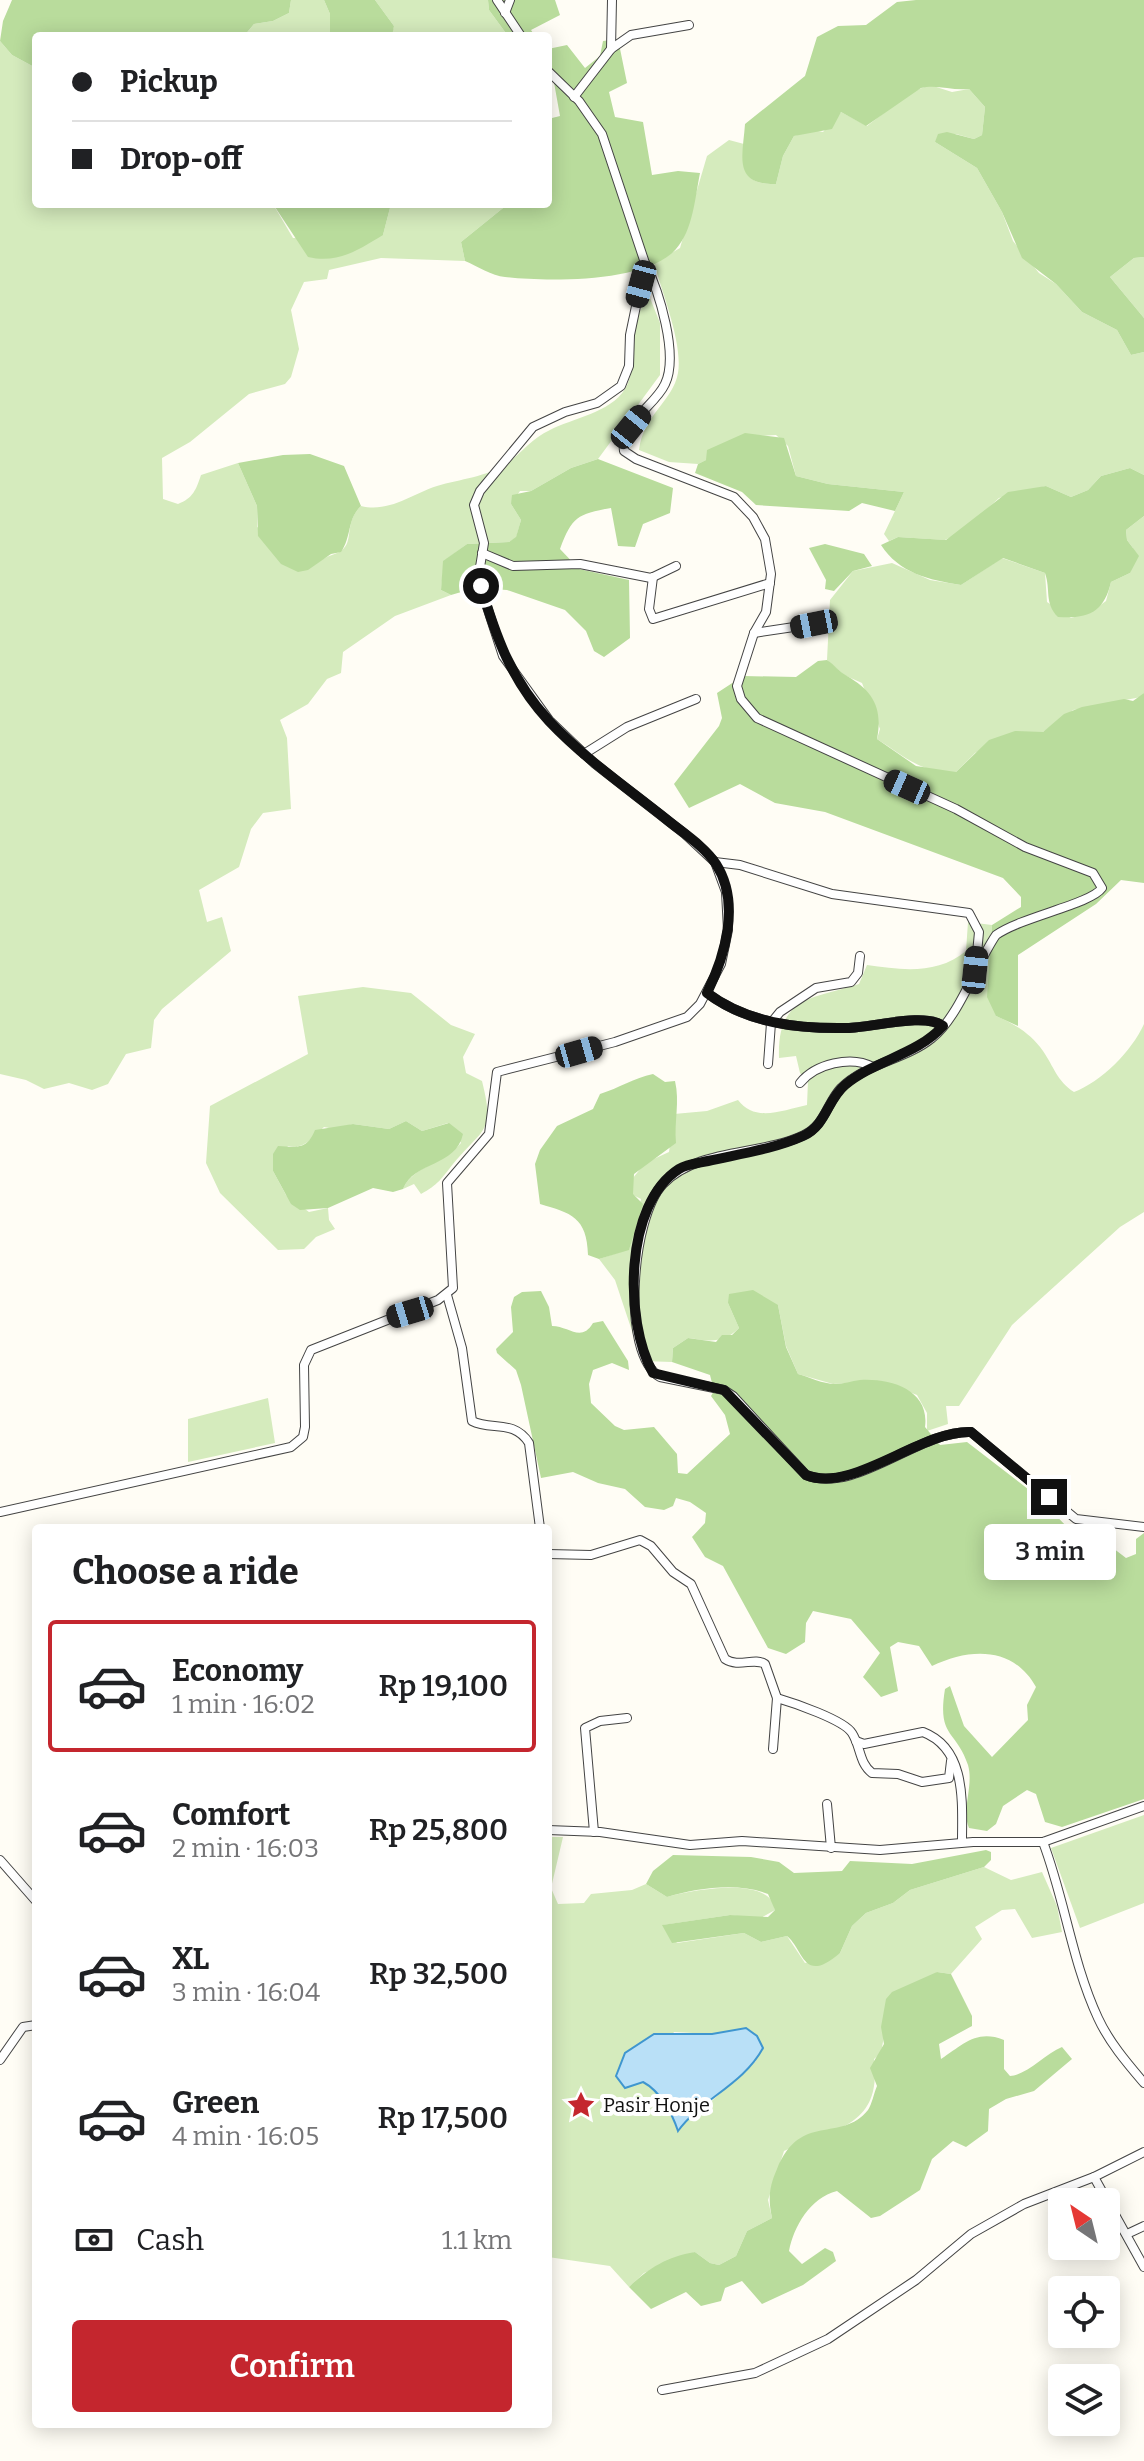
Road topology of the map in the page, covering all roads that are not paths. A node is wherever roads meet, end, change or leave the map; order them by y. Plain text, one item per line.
1 (497, 0) edge
2 (510, 0) edge
3 (612, 0) edge
4 (505, 13) junction
5 (689, 25) dead end
6 (518, 32) edge
7 (611, 49) junction
8 (552, 75) edge
9 (574, 97) junction
10 (645, 263) junction
11 (482, 553) junction
12 (676, 566) dead end
13 (653, 577) junction
14 (770, 583) junction
15 (814, 624) dead end
16 (754, 633) junction
17 (696, 699) dead end
18 (584, 754) junction
19 (715, 862) junction
20 (860, 956) dead end
21 (975, 970) junction
22 (707, 993) junction
23 (771, 1023) junction
24 (943, 1026) junction
25 (768, 1064) dead end
26 (873, 1067) junction
27 (800, 1083) dead end
28 (447, 1295) junction
29 (0, 1512) edge
30 (539, 1524) edge
31 (1144, 1527) edge
32 (552, 1554) edge
33 (777, 1698) junction
34 (627, 1718) dead end
35 (856, 1741) junction
36 (773, 1749) dead end
37 (951, 1761) junction
38 (827, 1804) dead end
39 (1144, 1806) edge
40 (552, 1830) edge
41 (594, 1832) junction
42 (962, 1842) junction
43 (1043, 1842) junction
44 (831, 1848) junction
45 (0, 1860) edge
46 (32, 1896) edge
47 (32, 2026) edge
48 (0, 2060) edge
49 (1144, 2083) edge
50 (1144, 2152) edge
51 (1094, 2177) junction
52 (1144, 2226) edge
53 (1127, 2234) junction
54 (1144, 2267) edge
55 (662, 2390) dead end

1 - 4 street
2 - 4 street
3 - 7 street
4 - 6 street
5 - 7 street
7 - 9 street
8 - 9 street
9 - 10 street
10 - 11 street
10 - 14 street
11 - 13 street
11 - 18 street
12 - 13 street
13 - 14 street
14 - 16 street
15 - 16 street
16 - 21 street
17 - 18 street
18 - 19 street
19 - 21 street
19 - 22 street
20 - 23 street
21 - 24 street
22 - 23 street
22 - 28 street
23 - 24 street
23 - 25 street
24 - 26 street
26 - 27 street
26 - 31 street
28 - 29 street
28 - 30 street
32 - 33 street
33 - 35 street
33 - 36 street
34 - 41 street
35 - 37 street
35 - 37 street
37 - 42 street
38 - 44 street
39 - 43 street
40 - 41 street
41 - 44 street
42 - 43 street
42 - 44 street
43 - 49 street
45 - 46 street
47 - 48 street
50 - 51 street
51 - 53 street
51 - 55 street
52 - 53 street
53 - 54 street

